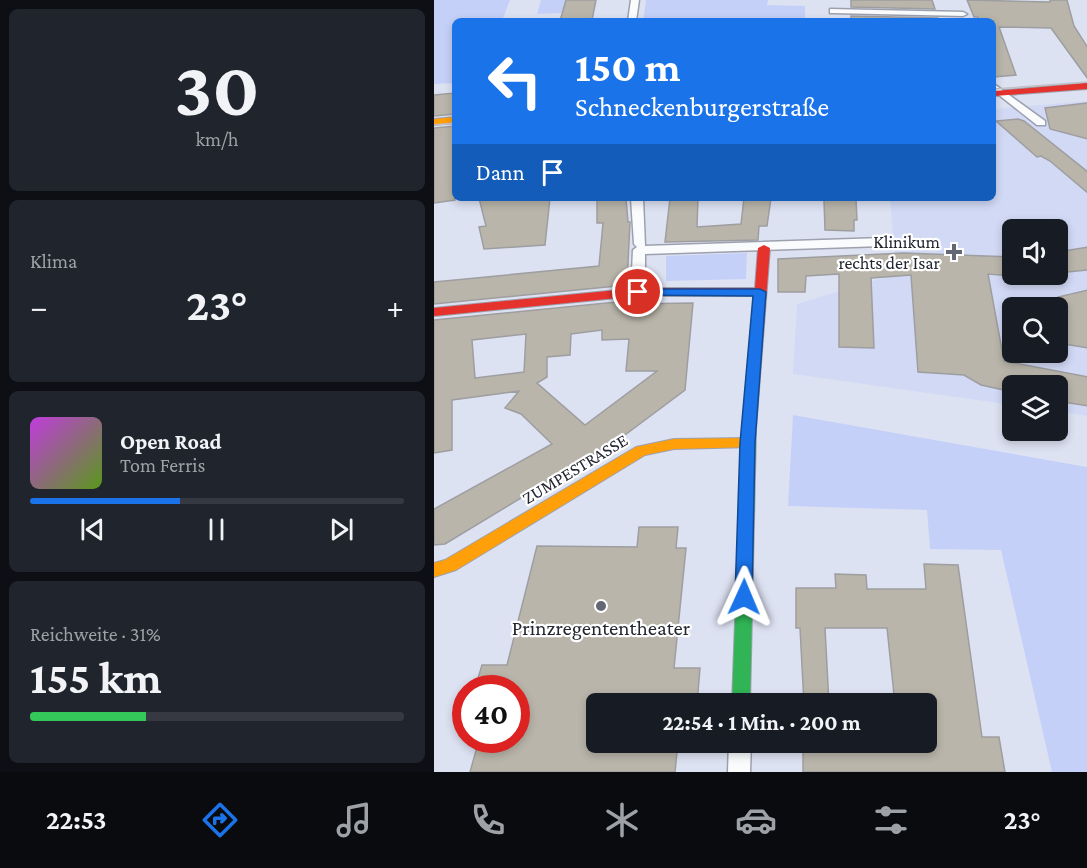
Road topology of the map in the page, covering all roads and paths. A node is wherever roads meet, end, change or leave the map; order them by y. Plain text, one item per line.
1 (635, 0) edge
2 (959, 2) dead end
3 (833, 11) dead end
4 (964, 17) edge
5 (632, 18) edge
6 (1088, 77) edge
7 (1088, 86) edge
8 (996, 89) edge
9 (452, 122) edge
10 (1041, 123) dead end
11 (434, 124) edge
12 (637, 201) edge
13 (883, 242) dead end
14 (639, 247) junction
15 (764, 248) junction
16 (638, 292) junction
17 (760, 292) junction
18 (434, 312) edge
19 (748, 443) junction
20 (434, 570) edge
21 (741, 693) edge
22 (740, 753) edge
23 (739, 772) edge

1 - 5 street
2 - 4 street
3 - 4 street
6 - 8 street
7 - 8 street
8 - 10 street
9 - 11 street
12 - 14 street
13 - 15 street
14 - 15 street
14 - 16 street
15 - 17 street
16 - 17 street
16 - 18 street
17 - 19 street
19 - 20 street, ZUMPESTRASSE
19 - 21 street
22 - 23 street

